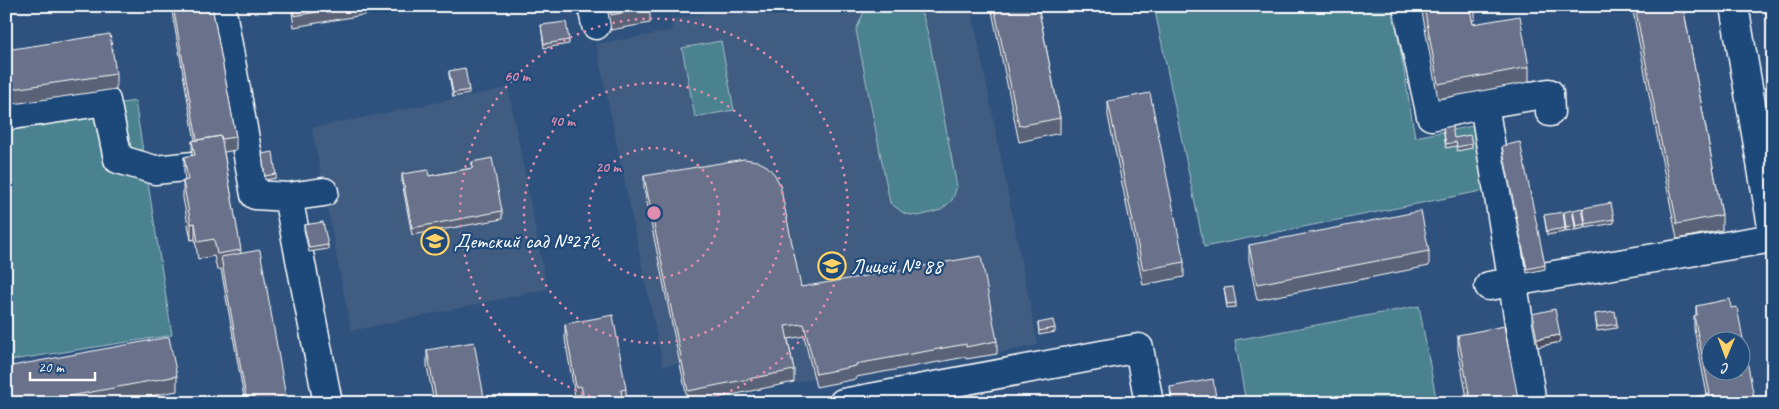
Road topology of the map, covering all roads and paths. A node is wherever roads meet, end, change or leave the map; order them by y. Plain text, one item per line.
1 (221, 6) edge
2 (1407, 6) edge
3 (1734, 6) edge
4 (1484, 104) junction
5 (1550, 112) dead end
6 (6, 116) edge
7 (1766, 160) edge
8 (194, 166) edge
9 (324, 192) dead end
10 (288, 198) junction
11 (1773, 232) edge
12 (1773, 238) edge
13 (1500, 284) junction
14 (914, 396) edge
15 (846, 402) edge
16 (328, 403) edge
17 (1149, 403) edge
18 (1532, 403) edge

1 - 10 street
2 - 4 street
3 - 7 street
4 - 5 street
4 - 13 street
6 - 8 street
7 - 11 street
9 - 10 street
10 - 16 street
12 - 13 street
13 - 18 street
14 - 15 street
14 - 17 street

